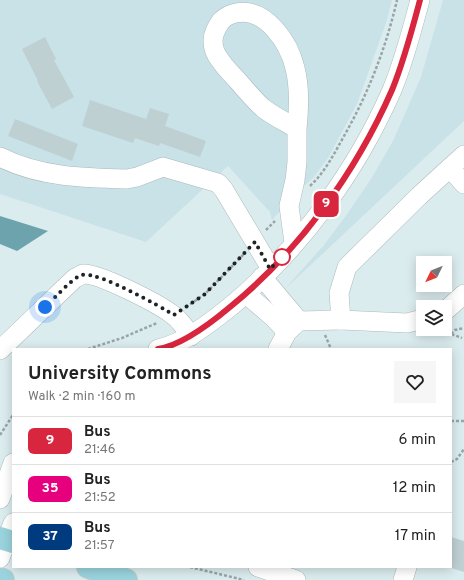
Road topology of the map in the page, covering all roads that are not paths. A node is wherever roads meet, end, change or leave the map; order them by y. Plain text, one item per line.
1 (420, 0) edge
2 (297, 129) junction
3 (464, 155) edge
4 (0, 157) edge
5 (450, 168) junction
6 (464, 184) edge
7 (294, 243) junction
8 (266, 273) junction
9 (246, 294) junction
10 (464, 294) edge
11 (452, 310) edge
12 (341, 320) junction
13 (416, 321) edge
14 (293, 327) junction
15 (7, 333) edge
16 (191, 336) junction
17 (162, 348) edge
18 (279, 348) edge
19 (0, 350) edge
20 (12, 465) edge
21 (3, 480) edge
22 (0, 499) edge
23 (91, 568) edge
24 (261, 568) edge
25 (407, 568) edge
26 (126, 580) edge
27 (296, 580) edge
28 (403, 580) edge

1 - 7 street
2 - 2 street
2 - 7 street
3 - 5 street
4 - 8 street
5 - 6 street
5 - 12 street
7 - 8 street
8 - 9 street
8 - 14 street
9 - 14 street
9 - 16 street
10 - 11 street
12 - 13 street
12 - 14 street
14 - 18 street
15 - 16 street
15 - 19 street
16 - 17 street
20 - 21 street
21 - 22 street
23 - 26 main road
24 - 27 street
25 - 28 street

